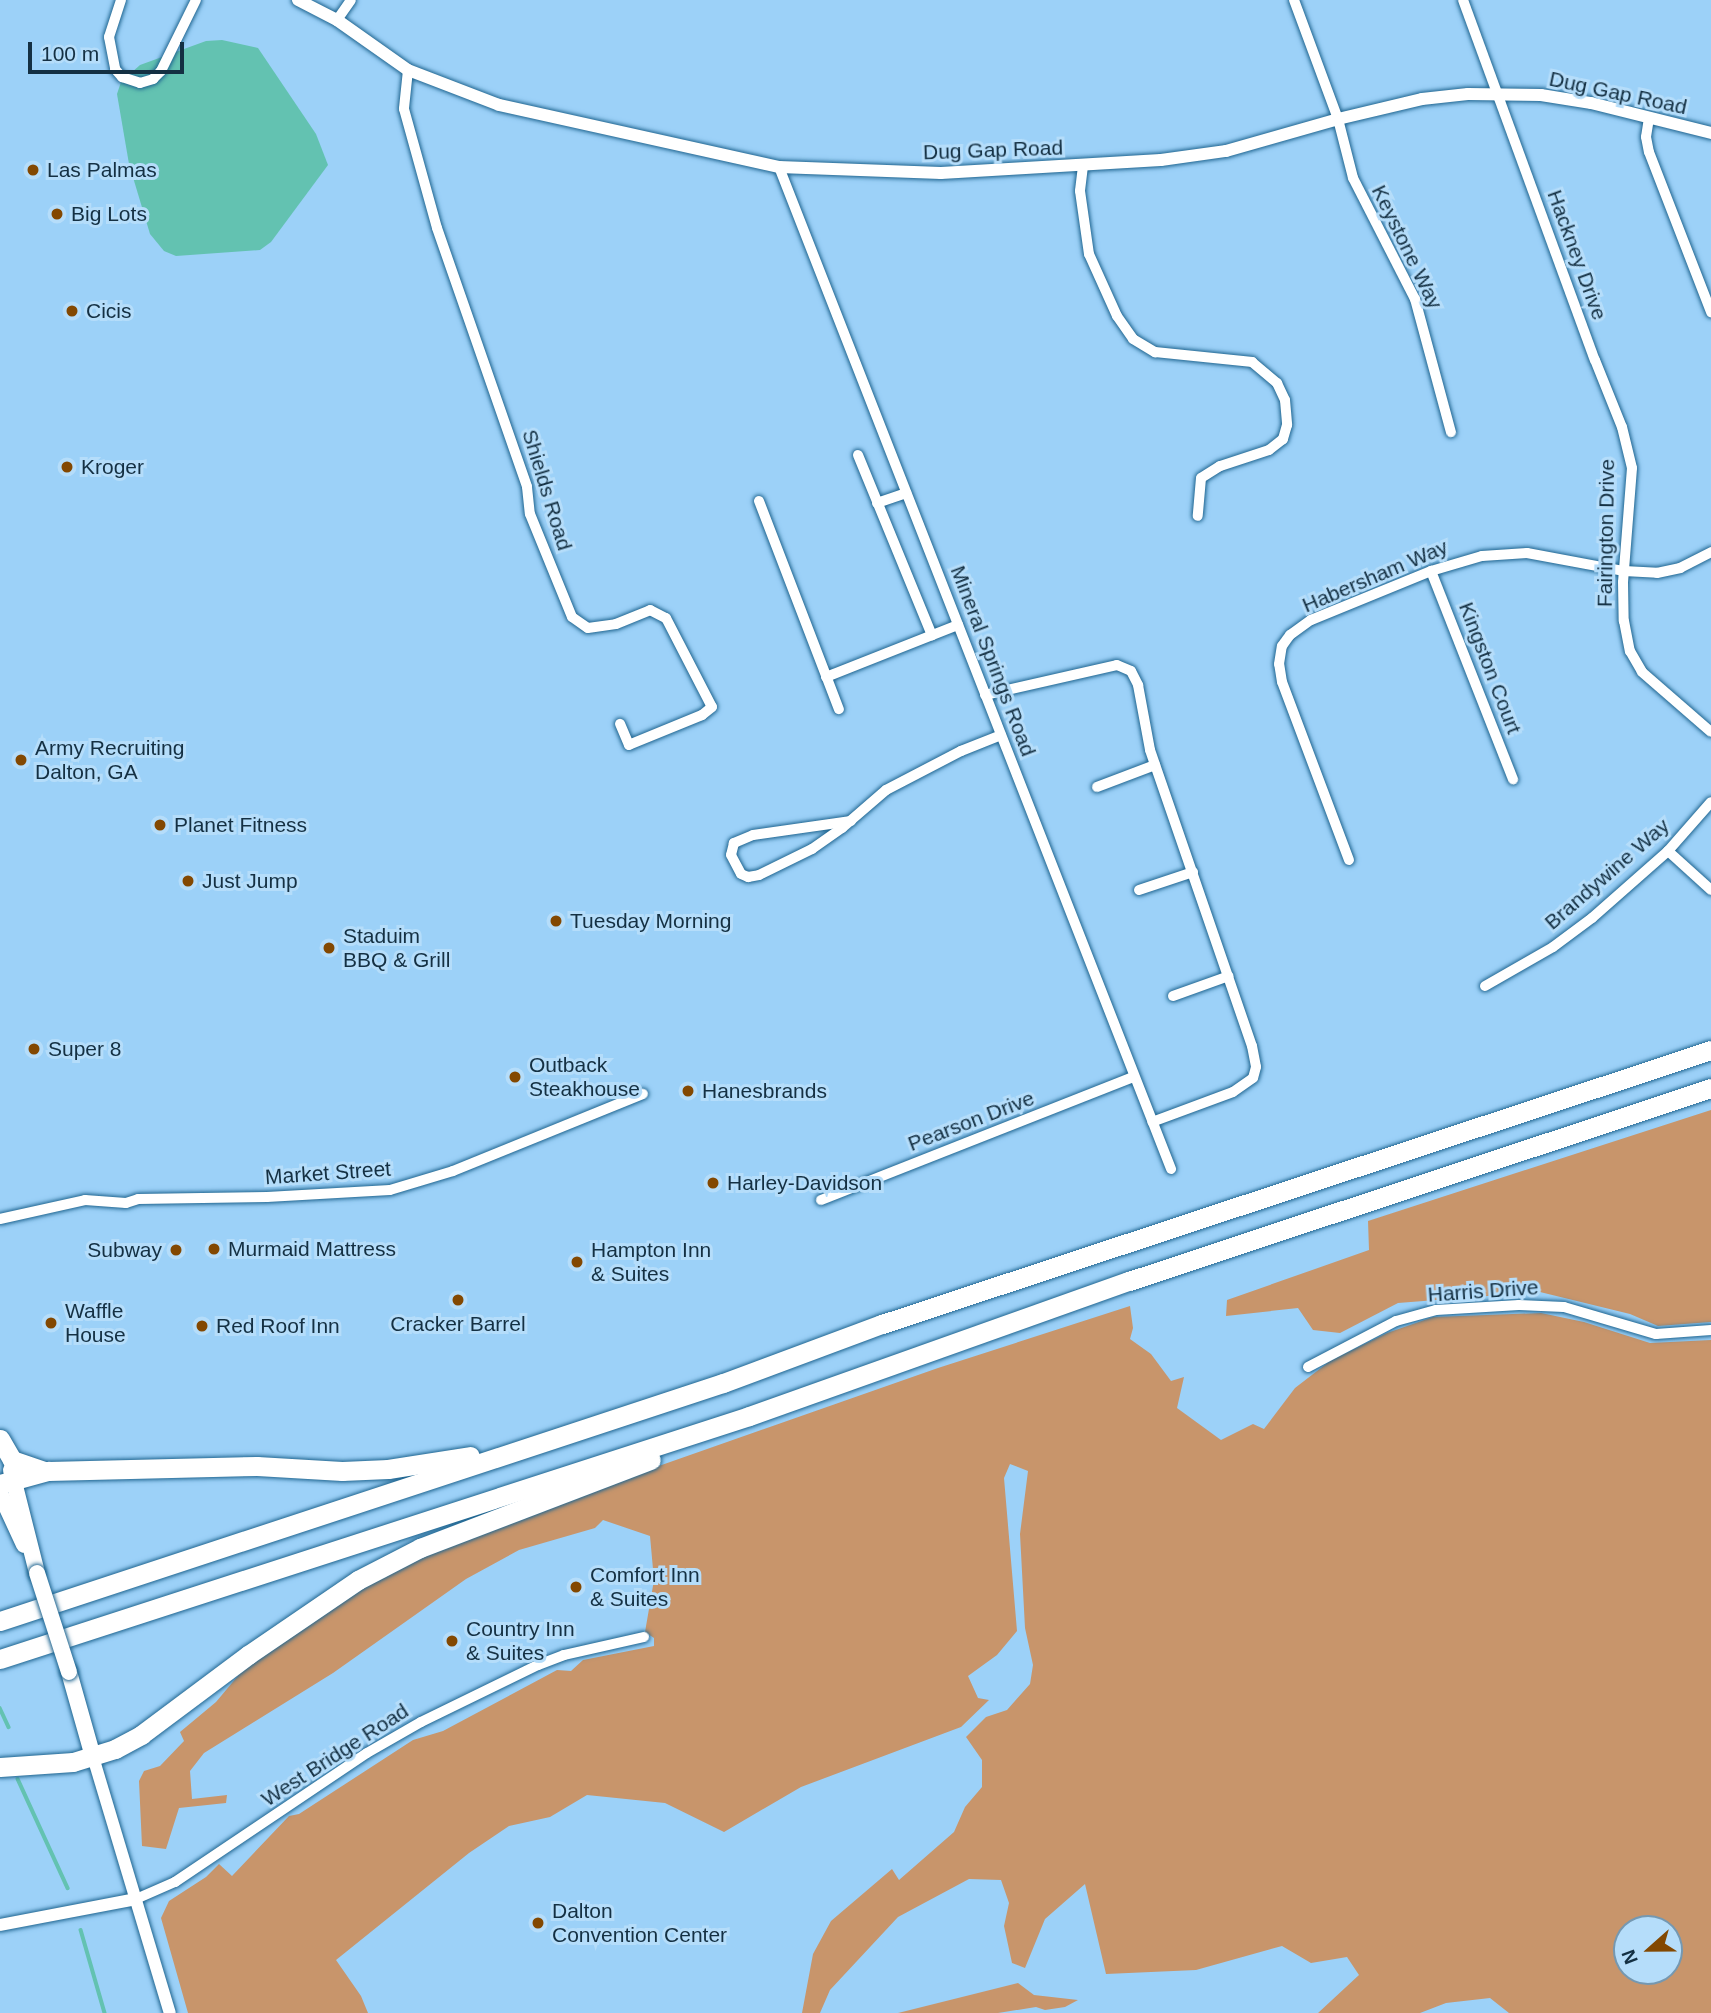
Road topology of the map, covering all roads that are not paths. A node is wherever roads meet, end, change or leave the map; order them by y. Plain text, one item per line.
1 (121, 0) edge
2 (196, 0) edge
3 (298, 0) edge
4 (351, 0) edge
5 (1294, 0) edge
6 (1463, 0) edge
7 (337, 20) junction
8 (408, 70) junction
9 (1498, 95) junction
10 (1338, 118) junction
11 (1649, 118) junction
12 (1711, 134) edge
13 (1083, 166) junction
14 (779, 167) junction
15 (1711, 312) edge
16 (1622, 427) joint
17 (1451, 432) dead end
18 (858, 455) dead end
19 (906, 493) junction
20 (759, 501) dead end
21 (877, 503) junction
22 (1198, 516) dead end
23 (1711, 552) edge
24 (1624, 570) junction
25 (1431, 571) junction
26 (958, 625) junction
27 (932, 635) junction
28 (827, 677) junction
29 (985, 695) junction
30 (839, 709) dead end
31 (620, 724) dead end
32 (1711, 732) edge
33 (1001, 735) junction
34 (1155, 765) junction
35 (1513, 779) dead end
36 (1097, 787) dead end
37 (1711, 802) edge
38 (850, 821) junction
39 (1668, 851) junction
40 (1349, 860) dead end
41 (1193, 872) junction
42 (1139, 890) dead end
43 (1711, 890) edge
44 (1229, 976) junction
45 (1485, 986) dead end
46 (1173, 996) dead end
47 (1711, 1050) edge
48 (1134, 1077) junction
49 (1711, 1088) edge
50 (643, 1094) dead end
51 (1152, 1122) junction
52 (1171, 1170) dead end
53 (821, 1200) dead end
54 (0, 1219) edge
55 (1711, 1330) edge
56 (1308, 1367) dead end
57 (749, 1416) junction
58 (0, 1439) edge
59 (509, 1454) junction
60 (48, 1471) junction
61 (7, 1481) edge
62 (0, 1493) edge
63 (37, 1573) junction
64 (0, 1620) edge
65 (644, 1637) dead end
66 (0, 1658) edge
67 (93, 1757) junction
68 (0, 1767) edge
69 (135, 1899) junction
70 (0, 1924) edge
71 (170, 2013) edge

1 - 2 street
3 - 7 street, Dug Gap Road
4 - 7 street
5 - 10 street, Keystone Way
6 - 9 street, Hackney Drive
7 - 8 street, Dug Gap Road
8 - 14 street, Dug Gap Road
8 - 31 street, Shields Road
9 - 10 street, Dug Gap Road
9 - 11 street, Dug Gap Road
9 - 16 street, Hackney Drive
10 - 13 street, Dug Gap Road
10 - 17 street, Keystone Way
11 - 12 street, Dug Gap Road
11 - 15 street
13 - 14 street, Dug Gap Road
13 - 22 street
14 - 19 street, Mineral Springs Road
16 - 24 street, Fairington Drive
18 - 21 street
19 - 21 street
19 - 26 street, Mineral Springs Road
20 - 28 street
21 - 27 street
23 - 24 street, Habersham Way
24 - 25 street, Habersham Way
24 - 32 street, Fairington Drive
25 - 35 street, Kingston Court
25 - 40 street, Habersham Way
26 - 27 street
26 - 29 street, Mineral Springs Road
27 - 28 street
28 - 30 street
29 - 33 street, Mineral Springs Road
29 - 34 street
33 - 38 street
33 - 48 street, Mineral Springs Road
34 - 36 street
34 - 41 street
37 - 39 street, Brandywine Way
38 - 38 street
39 - 43 street
39 - 45 street, Brandywine Way
41 - 42 street
41 - 44 street
44 - 46 street
44 - 51 street
47 - 59 highway
48 - 51 street, Mineral Springs Road
48 - 53 street, Pearson Drive
49 - 57 highway
50 - 54 street, Market Street
51 - 52 street, Mineral Springs Road
55 - 56 street, Harris Drive
57 - 66 highway
57 - 67 highway
58 - 60 highway
58 - 61 main road
59 - 60 highway
59 - 64 highway
60 - 61 highway
61 - 63 main road
62 - 63 main road
63 - 67 main road, bridge
65 - 69 street, West Bridge Road
67 - 68 highway
67 - 69 street
69 - 70 street
69 - 71 street

